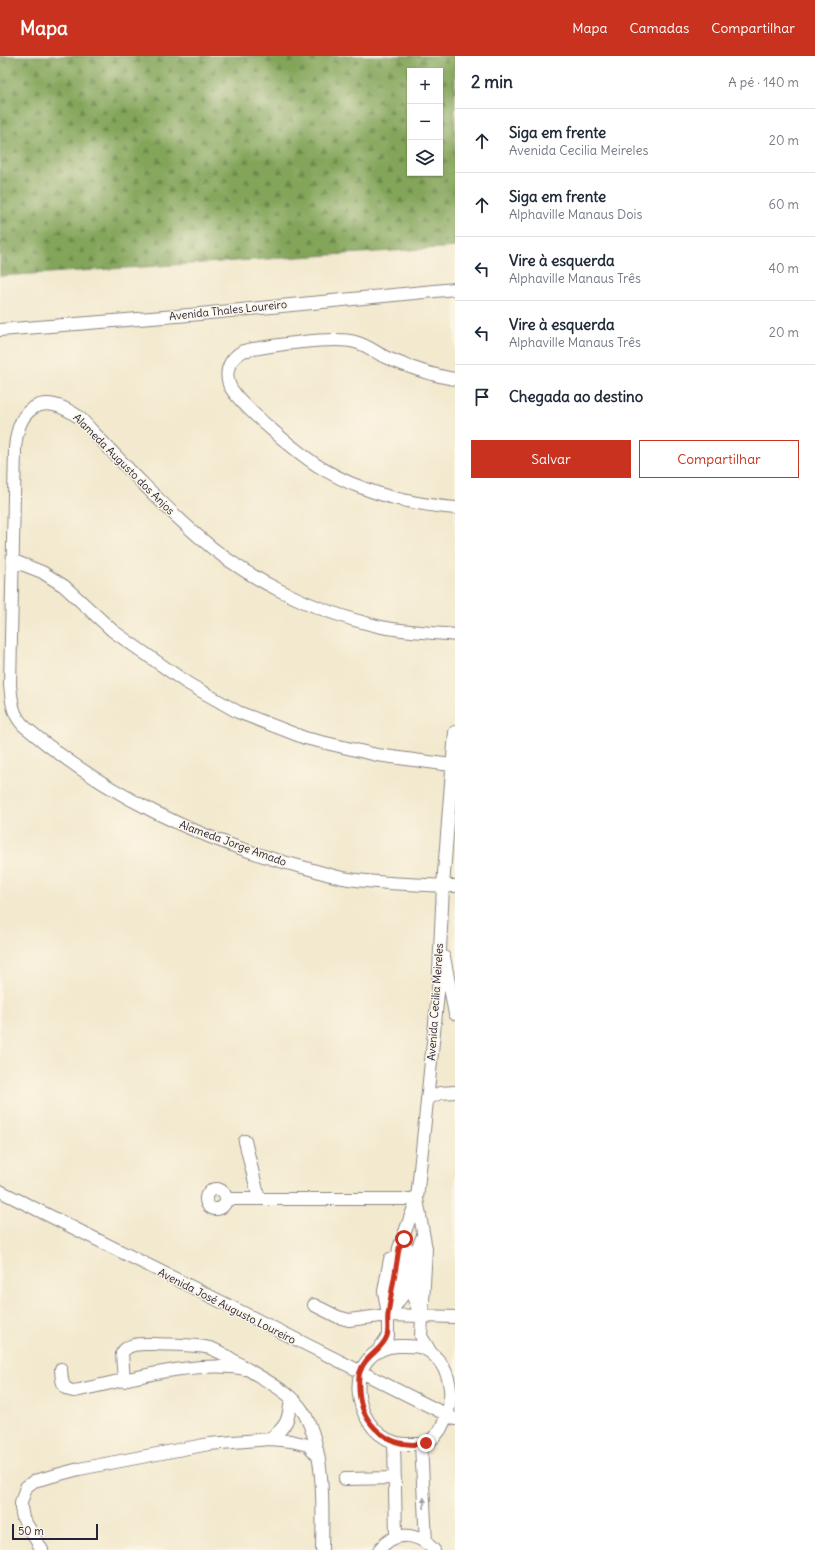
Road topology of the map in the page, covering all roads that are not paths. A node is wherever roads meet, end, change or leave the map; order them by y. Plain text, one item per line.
1 (455, 289) edge
2 (0, 330) edge
3 (455, 379) edge
4 (455, 508) edge
5 (14, 561) junction
6 (455, 635) edge
7 (17, 719) joint
8 (455, 732) edge
9 (453, 761) edge
10 (443, 886) junction
11 (455, 886) edge
12 (440, 938) junction
13 (455, 1014) edge
14 (455, 1092) edge
15 (427, 1099) junction
16 (245, 1140) dead end
17 (0, 1191) edge
18 (226, 1199) dead end
19 (259, 1199) junction
20 (417, 1199) junction
21 (404, 1239) junction
22 (409, 1281) junction
23 (314, 1305) dead end
24 (388, 1315) junction
25 (421, 1315) junction
26 (455, 1317) edge
27 (379, 1350) junction
28 (430, 1351) junction
29 (61, 1369) dead end
30 (248, 1370) junction
31 (360, 1373) junction
32 (124, 1381) junction
33 (291, 1398) junction
34 (452, 1417) edge
35 (270, 1439) junction
36 (394, 1442) junction
37 (421, 1444) junction
38 (316, 1454) junction
39 (395, 1478) junction
40 (344, 1479) dead end
41 (396, 1536) junction
42 (430, 1546) edge
43 (42, 1550) edge
44 (322, 1550) edge
45 (379, 1550) edge

1 - 2 street, Avenida Thales Loureiro
3 - 4 street
5 - 6 street, Alameda Augusto dos Anjos
5 - 7 street, Alameda Augusto dos Anjos
5 - 9 street
7 - 10 street, Alameda Jorge Amado
8 - 9 street, Avenida Cecilia Meireles
9 - 10 street, Avenida Cecilia Meireles
10 - 11 street, Alameda Jorge Amado
10 - 12 street, Avenida Cecilia Meireles
12 - 13 street
12 - 15 street, Avenida Cecilia Meireles
14 - 15 street
15 - 20 street, Avenida Cecilia Meireles
16 - 19 street
17 - 31 street, Avenida José Augusto Loureiro
18 - 19 street
19 - 20 street
20 - 21 street, Avenida Cecilia Meireles
20 - 22 street, Avenida Cecilia Meireles
21 - 22 street, Avenida Cecilia Meireles
21 - 22 street, Avenida Cecilia Meireles
22 - 24 street
22 - 24 street
22 - 25 street
23 - 24 street
24 - 25 street
24 - 27 street
25 - 26 street
25 - 28 street
27 - 28 street
27 - 31 street
28 - 34 street
29 - 32 street
30 - 32 street
30 - 32 street
30 - 33 street
31 - 34 street, Avenida José Augusto Loureiro
31 - 36 street
33 - 35 street
33 - 38 street
34 - 37 street
35 - 38 street
35 - 43 street
36 - 37 street
36 - 39 street
42 -> 37 street
38 - 44 street
39 - 40 street
39 - 41 street
41 - 42 street
41 - 45 street

